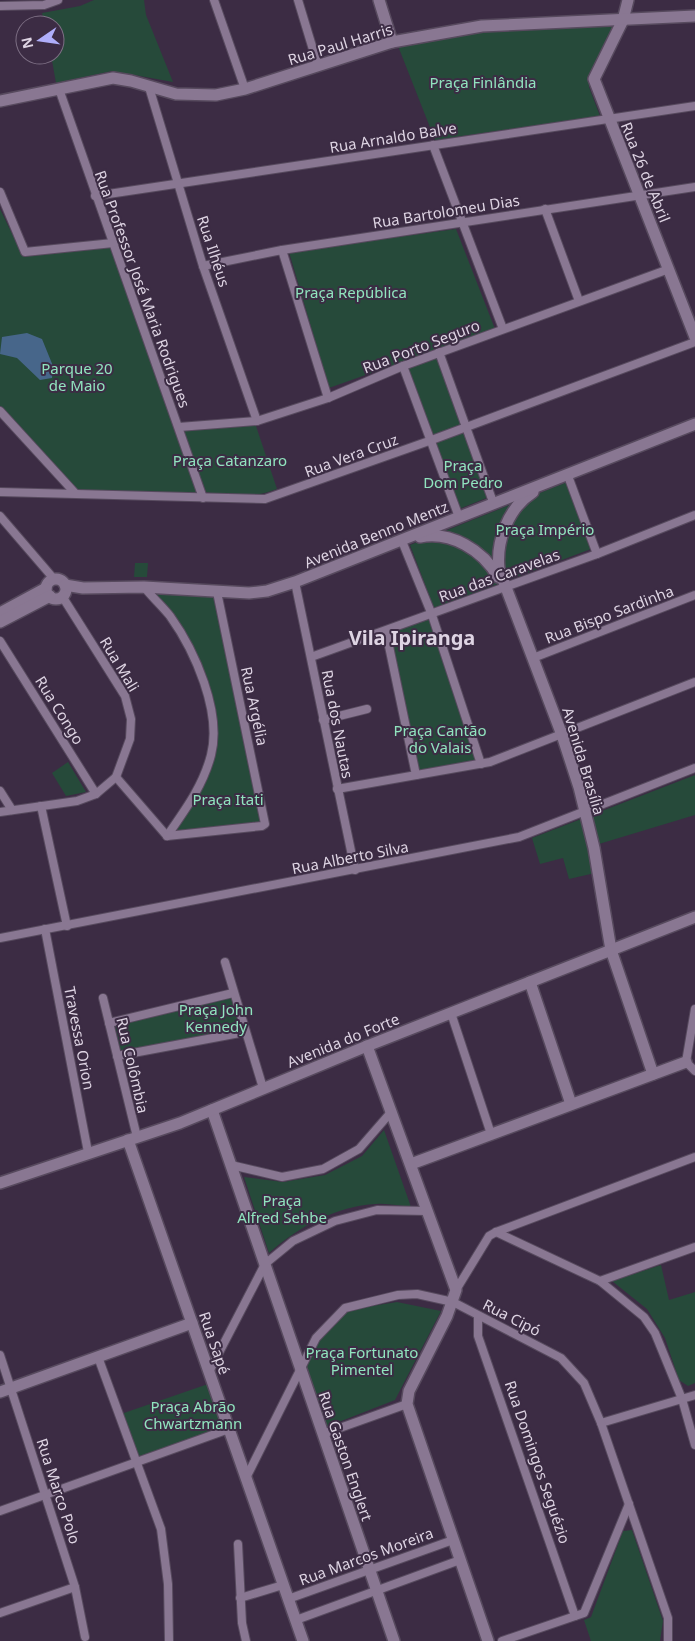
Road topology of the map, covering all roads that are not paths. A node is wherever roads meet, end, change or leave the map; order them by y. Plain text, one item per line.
1 (58, 0) edge
2 (214, 0) edge
3 (298, 0) edge
4 (379, 0) edge
5 (628, 0) edge
6 (0, 6) edge
7 (695, 16) edge
8 (623, 20) junction
9 (392, 42) junction
10 (318, 66) junction
11 (149, 87) junction
12 (58, 89) junction
13 (245, 89) junction
14 (0, 101) edge
15 (695, 106) edge
16 (609, 119) junction
17 (433, 145) junction
18 (178, 184) junction
19 (695, 187) edge
20 (0, 192) edge
21 (640, 195) junction
22 (95, 196) junction
23 (2, 204) edge
24 (545, 209) junction
25 (463, 223) junction
26 (113, 243) junction
27 (282, 250) junction
28 (203, 266) junction
29 (669, 269) junction
30 (579, 301) junction
31 (503, 330) junction
32 (695, 337) edge
33 (695, 342) edge
34 (439, 352) junction
35 (403, 366) junction
36 (328, 398) junction
37 (0, 412) edge
38 (257, 421) junction
39 (695, 424) edge
40 (467, 426) junction
41 (178, 427) junction
42 (429, 441) junction
43 (568, 476) junction
44 (544, 486) junction
45 (0, 492) edge
46 (75, 493) junction
47 (203, 498) junction
48 (493, 502) junction
49 (695, 515) edge
50 (0, 516) edge
51 (459, 517) junction
52 (504, 530) junction
53 (402, 541) junction
54 (464, 544) junction
55 (498, 545) junction
56 (476, 550) junction
57 (597, 554) junction
58 (54, 579) junction
59 (295, 582) junction
60 (504, 587) junction
61 (144, 588) junction
62 (48, 592) junction
63 (63, 592) junction
64 (217, 592) junction
65 (695, 595) edge
66 (0, 612) edge
67 (432, 615) junction
68 (0, 622) edge
69 (386, 632) junction
70 (0, 641) edge
71 (311, 657) junction
72 (533, 658) junction
73 (695, 682) edge
74 (367, 709) dead end
75 (323, 720) junction
76 (562, 735) junction
77 (481, 764) junction
78 (695, 768) edge
79 (416, 775) junction
80 (116, 777) junction
81 (337, 789) junction
82 (0, 792) edge
83 (96, 794) junction
84 (41, 806) junction
85 (12, 810) junction
86 (0, 812) edge
87 (585, 812) junction
88 (168, 836) junction
89 (355, 870) junction
90 (695, 917) edge
91 (66, 926) junction
92 (45, 929) junction
93 (0, 938) edge
94 (611, 950) junction
95 (225, 962) dead end
96 (530, 982) junction
97 (233, 993) junction
98 (103, 998) dead end
99 (695, 1009) edge
100 (451, 1013) junction
101 (109, 1022) junction
102 (245, 1032) junction
103 (367, 1046) junction
104 (117, 1056) junction
105 (686, 1062) junction
106 (695, 1071) edge
107 (653, 1074) junction
108 (263, 1088) junction
109 (571, 1104) junction
110 (212, 1110) junction
111 (392, 1111) junction
112 (491, 1134) junction
113 (132, 1139) junction
114 (88, 1152) junction
115 (695, 1157) edge
116 (411, 1164) junction
117 (231, 1165) junction
118 (0, 1183) edge
119 (427, 1211) junction
120 (496, 1232) junction
121 (695, 1247) edge
122 (264, 1264) junction
123 (600, 1281) junction
124 (456, 1290) junction
125 (453, 1302) junction
126 (478, 1316) junction
127 (192, 1323) junction
128 (0, 1355) edge
129 (98, 1357) junction
130 (301, 1370) junction
131 (209, 1372) junction
132 (6, 1390) edge
133 (695, 1395) edge
134 (682, 1399) junction
135 (407, 1404) junction
136 (601, 1423) junction
137 (229, 1429) junction
138 (323, 1434) junction
139 (695, 1446) edge
140 (137, 1462) junction
141 (246, 1478) junction
142 (46, 1495) junction
143 (629, 1504) junction
144 (0, 1511) edge
145 (453, 1540) junction
146 (238, 1544) dead end
147 (460, 1560) junction
148 (370, 1570) junction
149 (283, 1585) junction
150 (75, 1587) junction
151 (377, 1590) junction
152 (240, 1598) junction
153 (288, 1599) junction
154 (0, 1612) edge
155 (575, 1616) junction
156 (296, 1620) junction
157 (86, 1640) edge
158 (169, 1641) edge
159 (246, 1641) edge
160 (303, 1641) edge
161 (394, 1641) edge
162 (488, 1641) edge
163 (502, 1641) edge
164 (668, 1641) edge

1 - 6 street
2 - 13 street
3 - 10 street
4 - 9 street
5 - 8 street, Rua 26 de Abril
7 - 8 street, Rua Paul Harris
8 - 9 street, Rua Paul Harris
8 - 16 street, Rua 26 de Abril
9 - 10 street, Rua Paul Harris
10 - 13 street, Rua Paul Harris
11 - 12 street, Rua Paul Harris
11 - 13 street, Rua Paul Harris
11 - 18 street, Rua Ilhéus
12 - 14 street, Rua Paul Harris
12 - 22 street, Rua Professor José Maria Rodrigues
15 - 16 street, Rua Arnaldo Balve
16 - 17 street, Rua Arnaldo Balve
16 - 21 street, Rua 26 de Abril
17 - 18 street, Rua Arnaldo Balve
17 - 25 street
18 - 22 street, Rua Arnaldo Balve
18 - 28 street, Rua Ilhéus
19 - 21 street, Rua Bartolomeu Dias
20 - 23 street
21 - 24 street, Rua Bartolomeu Dias
21 - 29 street, Rua 26 de Abril
22 - 26 street, Rua Professor José Maria Rodrigues
23 - 26 street
24 - 25 street, Rua Bartolomeu Dias
24 - 30 street
25 - 27 street, Rua Bartolomeu Dias
25 - 31 street
26 - 41 street, Rua Professor José Maria Rodrigues
27 - 28 street, Rua Bartolomeu Dias
27 - 36 street
28 - 38 street, Rua Ilhéus
29 - 30 street, Rua Porto Seguro
29 - 32 street, Rua 26 de Abril
30 - 31 street, Rua Porto Seguro
31 - 34 street, Rua Porto Seguro
33 - 40 street, Rua Vera Cruz
34 - 35 street, Rua Porto Seguro
34 - 40 street
35 - 36 street, Rua Porto Seguro
35 - 42 street
36 - 38 street, Rua Porto Seguro
37 - 46 street
38 - 41 street, Rua Porto Seguro
39 - 43 street, Avenida Benno Mentz
40 - 42 street, Rua Vera Cruz
40 - 48 street
41 - 47 street, Rua Professor José Maria Rodrigues
42 - 47 street, Rua Vera Cruz
42 - 51 street
43 - 44 street, Avenida Benno Mentz
43 - 57 street
44 - 48 street, Avenida Benno Mentz
44 - 52 street, Avenida Brasília
45 - 46 street, Rua Vera Cruz
46 - 47 street, Rua Vera Cruz
48 - 51 street, Avenida Benno Mentz
48 - 52 street
49 - 57 street, Rua das Caravelas
50 - 58 street
51 - 53 street, Avenida Benno Mentz
51 - 54 street
52 - 55 street, Avenida Brasília
53 - 54 street, Avenida Brasília
53 - 59 street, Avenida Benno Mentz
53 - 67 street
54 - 56 street, Avenida Brasília
55 - 56 street
55 - 60 street, Avenida Brasília
56 - 60 street, Avenida Brasília
57 - 60 street, Rua das Caravelas
58 - 62 street
58 - 63 street
59 - 64 street, Avenida Benno Mentz
59 - 71 street, Rua dos Nautas
60 - 67 street, Rua das Caravelas
60 - 72 street, Avenida Brasília
61 - 63 street, Avenida Benno Mentz
61 - 64 street, Avenida Benno Mentz
61 - 88 street
62 - 63 street
62 - 66 street
62 - 68 street
63 - 80 street, Rua Mali
64 - 88 street, Rua Argélia
65 - 72 street, Rua Bispo Sardinha
67 - 69 street, Rua das Caravelas
67 - 77 street
69 - 71 street, Rua das Caravelas
69 - 79 street
70 - 83 street, Rua Congo
71 - 75 street, Rua dos Nautas
72 - 76 street, Avenida Brasília
73 - 76 street
74 - 75 street
75 - 81 street, Rua dos Nautas
76 - 77 street
76 - 87 street, Avenida Brasília
77 - 79 street
78 - 87 street, Rua Alberto Silva
79 - 81 street
80 - 83 street, Rua Mali
80 - 88 street
81 - 89 street, Rua dos Nautas
82 - 85 street
83 - 84 street, Rua Mali
84 - 85 street, Rua Mali
84 - 91 street
85 - 86 street, Rua Mali
87 - 89 street, Rua Alberto Silva
87 - 94 street, Avenida Brasília
89 - 91 street, Rua Alberto Silva
90 - 94 street, Avenida do Forte
91 - 92 street, Rua Alberto Silva
92 - 93 street, Rua Alberto Silva
92 - 114 street, Travessa Orion
94 - 96 street, Avenida do Forte
94 - 107 street, Avenida Brasília
95 - 97 street
96 - 100 street, Avenida do Forte
96 - 109 street
97 - 101 street
97 - 102 street
98 - 101 street, Rua Colômbia
99 - 105 street
100 - 103 street, Avenida do Forte
100 - 112 street
101 - 104 street, Rua Colômbia
102 - 104 street
102 - 108 street
103 - 108 street, Avenida do Forte
103 - 111 street
104 - 113 street, Rua Colômbia
105 - 106 street
105 - 107 street
107 - 109 street
108 - 110 street, Avenida do Forte
109 - 112 street
110 - 113 street, Avenida do Forte
110 - 117 street, Rua Gaston Englert
111 - 116 street
111 - 117 street
112 - 116 street
113 - 114 street, Avenida do Forte
113 - 127 street, Rua Sapé
114 - 118 street, Avenida do Forte
115 - 120 street
116 - 119 street
117 - 122 street, Rua Gaston Englert
119 - 122 street
119 - 124 street
120 - 123 street
120 - 124 street
121 - 123 street
122 - 130 street, Rua Gaston Englert
122 - 131 street
123 - 134 street
124 - 125 street
125 - 126 street, Rua Cipó
125 - 130 street, Rua Cipó
125 - 135 street
126 - 136 street, Rua Cipó
126 - 155 street, Rua Domingos Seguézio
127 - 129 street
127 - 131 street, Rua Sapé
128 - 132 street, Rua Marco Polo
129 - 132 street
129 - 140 street
130 - 138 street, Rua Gaston Englert
130 - 141 street, Rua Cipó
131 - 137 street, Rua Sapé
132 - 142 street, Rua Marco Polo
133 - 134 street
134 - 136 street
134 - 139 street
135 - 138 street
135 - 145 street
136 - 143 street, Rua Cipó
137 - 140 street
137 - 141 street, Rua Sapé
138 - 148 street, Rua Gaston Englert
140 - 142 street
140 - 158 street
141 - 149 street, Rua Sapé
142 - 144 street
142 - 150 street, Rua Marco Polo
143 - 155 street
143 - 164 street, Rua Cipó
145 - 147 street
145 - 148 street, Rua Marcos Moreira
146 - 152 street
147 - 151 street
147 - 162 street
148 - 151 street, Rua Gaston Englert
148 - 153 street, Rua Marcos Moreira
149 - 152 street
149 - 153 street, Rua Sapé
150 - 154 street
150 - 157 street, Rua Marco Polo
151 - 156 street
151 - 161 street, Rua Gaston Englert
152 - 159 street
153 - 156 street, Rua Sapé
155 - 163 street
156 - 160 street, Rua Sapé

